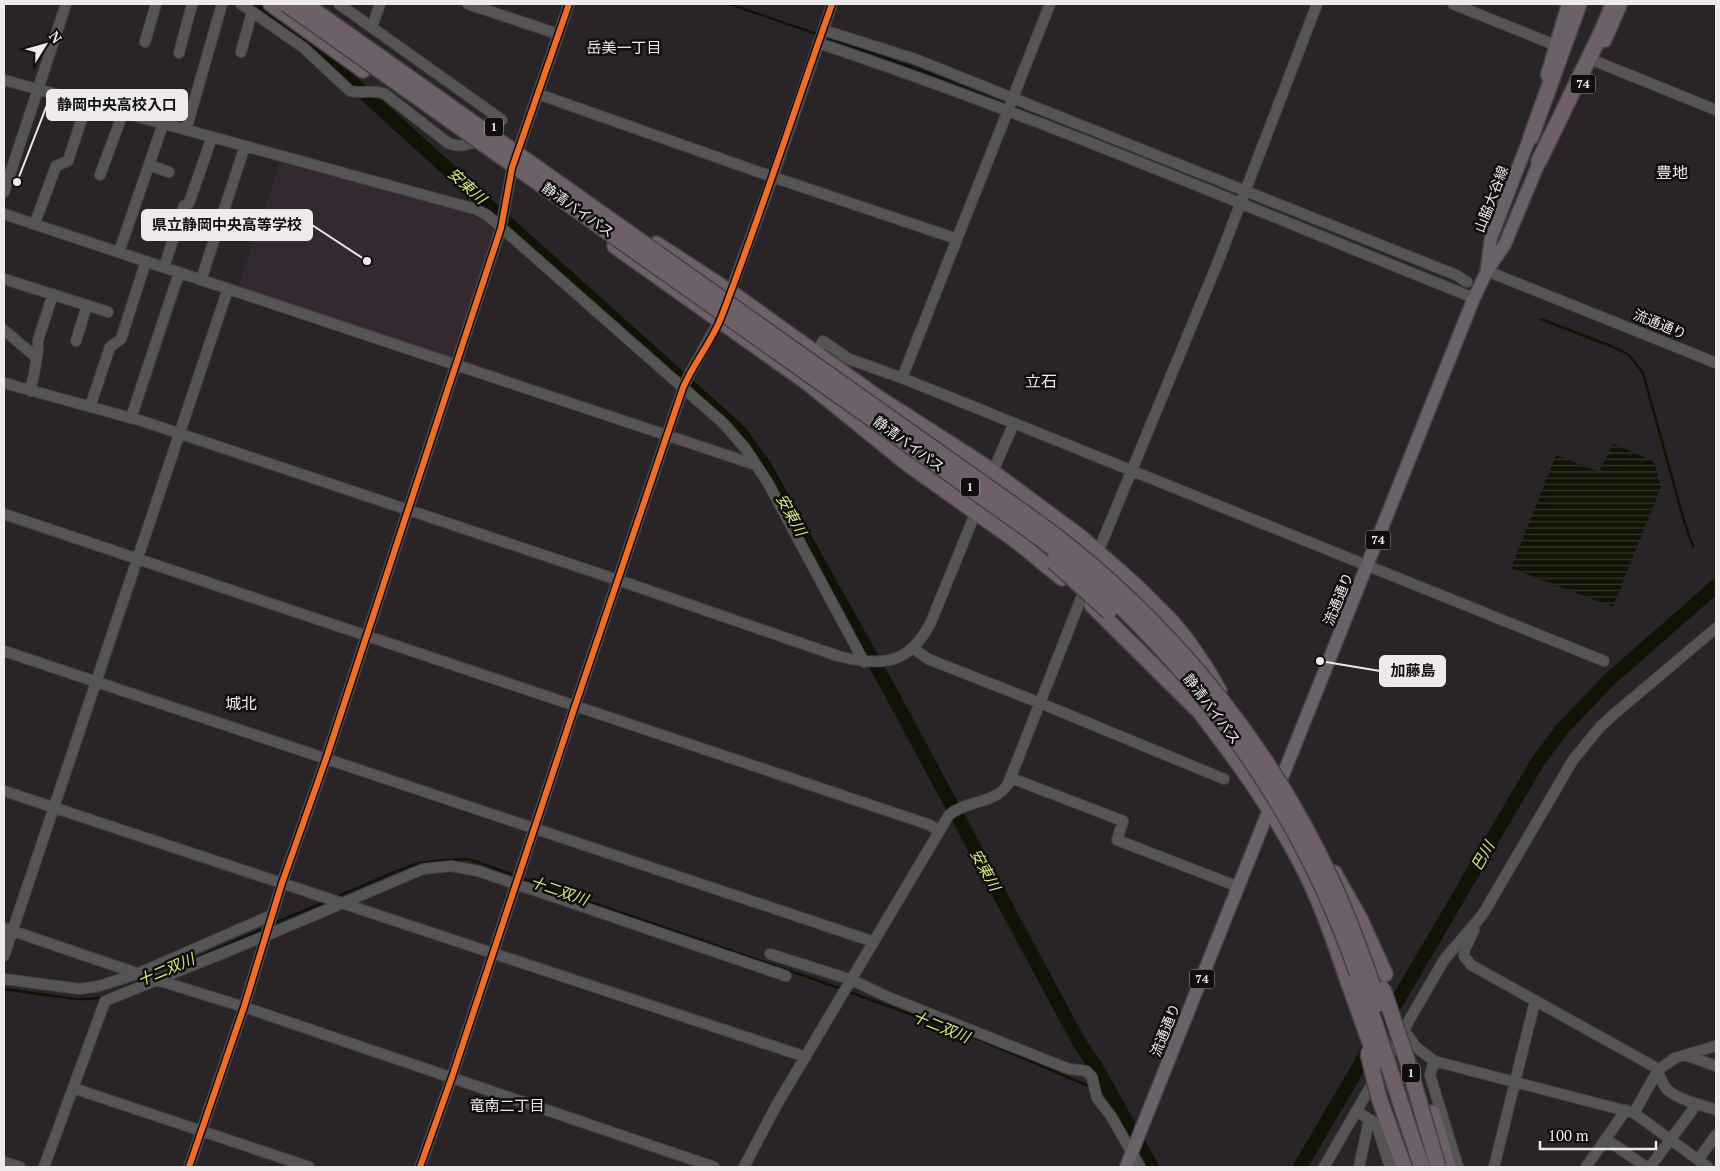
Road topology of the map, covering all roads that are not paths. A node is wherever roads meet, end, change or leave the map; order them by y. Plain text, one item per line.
1 (66, 4) edge
2 (156, 4) edge
3 (192, 4) edge
4 (222, 4) edge
5 (241, 4) edge
6 (270, 4) edge
7 (284, 4) edge
8 (306, 4) edge
9 (320, 4) edge
10 (339, 4) edge
11 (380, 4) edge
12 (468, 4) edge
13 (569, 4) edge
14 (832, 4) edge
15 (1050, 4) edge
16 (1318, 4) edge
17 (1452, 4) edge
18 (1568, 4) edge
19 (1579, 4) edge
20 (1613, 4) edge
21 (1621, 4) edge
22 (252, 12) junction
23 (372, 27) junction
24 (823, 30) junction
25 (558, 34) junction
26 (145, 42) dead end
27 (818, 43) junction
28 (1555, 45) junction
29 (241, 52) dead end
30 (179, 54) dead end
31 (1595, 61) junction
32 (4, 80) edge
33 (39, 90) junction
34 (466, 94) junction
35 (538, 94) junction
36 (1013, 97) junction
37 (87, 103) junction
38 (1008, 110) junction
39 (1716, 110) edge
40 (461, 112) junction
41 (123, 113) junction
42 (502, 120) dead end
43 (163, 124) junction
44 (186, 130) junction
45 (212, 137) junction
46 (1531, 137) junction
47 (477, 142) junction
48 (244, 146) junction
49 (518, 152) junction
50 (1539, 161) junction
51 (149, 165) junction
52 (8, 167) edge
53 (512, 168) junction
54 (169, 172) dead end
55 (100, 176) dead end
56 (773, 177) junction
57 (1246, 191) junction
58 (4, 192) edge
59 (1241, 203) junction
60 (4, 214) edge
61 (35, 223) junction
62 (501, 228) junction
63 (606, 230) junction
64 (957, 239) junction
65 (119, 252) junction
66 (663, 257) junction
67 (146, 261) junction
68 (164, 267) junction
69 (1487, 271) junction
70 (179, 273) junction
71 (4, 278) edge
72 (201, 280) junction
73 (1467, 282) dead end
74 (228, 289) junction
75 (730, 292) junction
76 (53, 294) junction
77 (1474, 298) junction
78 (87, 305) junction
79 (108, 312) dead end
80 (720, 321) junction
81 (4, 330) edge
82 (76, 342) dead end
83 (816, 354) junction
84 (783, 355) junction
85 (37, 358) junction
86 (1716, 363) edge
87 (456, 364) junction
88 (902, 378) junction
89 (4, 383) edge
90 (684, 388) junction
91 (30, 391) junction
92 (854, 392) junction
93 (90, 407) junction
94 (130, 418) junction
95 (1014, 424) junction
96 (178, 434) junction
97 (667, 436) junction
98 (756, 465) junction
99 (1131, 470) junction
100 (992, 472) junction
101 (408, 511) junction
102 (976, 512) junction
103 (4, 514) edge
104 (1098, 552) junction
105 (137, 559) junction
106 (1368, 565) junction
107 (618, 580) junction
108 (1082, 596) junction
109 (1716, 628) edge
110 (366, 636) junction
111 (913, 648) junction
112 (4, 651) edge
113 (864, 662) junction
114 (1604, 662) dead end
115 (97, 682) junction
116 (1224, 700) junction
117 (1040, 703) junction
118 (575, 706) junction
119 (1198, 710) junction
120 (326, 759) junction
121 (1011, 778) junction
122 (1224, 779) dead end
123 (1281, 781) junction
124 (4, 791) edge
125 (55, 808) junction
126 (1270, 809) junction
127 (536, 828) junction
128 (939, 832) junction
129 (282, 883) junction
130 (516, 884) junction
131 (1239, 887) junction
132 (341, 902) junction
133 (1483, 914) junction
134 (272, 915) junction
135 (8, 929) edge
136 (265, 936) junction
137 (874, 942) junction
138 (494, 954) junction
139 (770, 954) dead end
140 (4, 956) edge
141 (792, 961) junction
142 (772, 972) junction
143 (137, 974) junction
144 (786, 976) dead end
145 (1383, 977) junction
146 (4, 979) edge
147 (156, 980) junction
148 (1349, 984) junction
149 (849, 986) junction
150 (1535, 1001) junction
151 (244, 1007) junction
152 (1404, 1030) junction
153 (1716, 1046) edge
154 (1685, 1055) junction
155 (806, 1057) junction
156 (1434, 1061) junction
157 (1716, 1066) edge
158 (1658, 1070) junction
159 (452, 1077) junction
160 (1515, 1081) junction
161 (73, 1088) junction
162 (1696, 1104) junction
163 (1716, 1110) edge
164 (1356, 1111) junction
165 (1630, 1111) junction
166 (1370, 1120) junction
167 (201, 1131) junction
168 (1716, 1135) edge
169 (1606, 1139) junction
170 (1670, 1139) junction
171 (1133, 1151) junction
172 (1698, 1160) junction
173 (4, 1162) edge
174 (20, 1167) edge
175 (44, 1167) edge
176 (189, 1167) edge
177 (308, 1167) edge
178 (420, 1167) edge
179 (714, 1167) edge
180 (744, 1167) edge
181 (1126, 1167) edge
182 (1140, 1167) edge
183 (1324, 1167) edge
184 (1359, 1167) edge
185 (1390, 1167) edge
186 (1404, 1167) edge
187 (1413, 1167) edge
188 (1422, 1167) edge
189 (1431, 1167) edge
190 (1438, 1167) edge
191 (1448, 1167) edge
192 (1458, 1167) edge
193 (1494, 1167) edge
194 (1586, 1167) edge
195 (1646, 1167) edge
196 (1650, 1167) edge
197 (1708, 1167) edge

1 - 33 street
2 - 26 street
3 - 30 street
4 - 44 street
5 - 22 street
6 - 63 highway, 1, bridge
7 - 47 highway, 1
7 - 63 highway, 静清バイパス / 1, bridge
8 - 40 highway, 1
8 - 66 highway, 静清バイパス / 1, bridge
9 - 66 highway, 1, bridge
10 - 23 street
11 - 23 street
12 - 25 street
13 - 25 street
14 - 24 street
15 - 36 street
16 - 57 street
17 - 28 street
18 - 28 main road, 74
19 - 46 highway, 74
20 - 50 highway, 74
21 - 31 main road, 74
22 - 29 street
22 - 47 street
23 - 34 street
24 - 27 street
24 - 36 street
25 - 35 street
27 - 38 street
27 - 56 street
28 - 46 main road, 74
31 - 39 street
31 - 50 main road, 74
32 - 33 street
33 - 37 street
33 - 52 street
34 - 40 street
34 - 42 street
35 - 49 street
35 - 56 street
36 - 38 street
36 - 57 street
37 - 41 street
37 - 61 street
38 - 59 street
38 - 64 street
40 - 49 highway, 1
41 - 43 street
41 - 55 street
43 - 44 street
43 - 51 street
44 - 45 street
45 - 48 street
45 - 68 street
46 - 69 main road, 山脇大谷線 / 74
47 - 53 highway, 1
48 - 62 street
48 - 72 street
49 - 53 street
49 - 75 highway, 1
50 - 69 main road, 山脇大谷線 / 74
51 - 54 street
51 - 65 street
52 - 58 street
53 - 62 street
53 - 80 highway, 1
56 - 64 street
56 - 75 street
57 - 59 street
57 - 73 street
59 - 77 street
59 - 99 street
60 - 61 street
61 - 65 street
62 - 87 street
62 - 90 street
63 - 84 highway, 静清バイパス / 1, bridge
64 - 88 street
65 - 67 street
66 - 92 highway, 静清バイパス / 1, bridge
67 - 68 street
67 - 93 street
68 - 70 street
69 - 77 main road, 流通通り / 74
69 - 86 street, 流通通り
70 - 72 street
70 - 94 street
71 - 76 street
72 - 74 street
74 - 87 street
74 - 96 street
75 - 80 street
75 - 83 highway, 1
76 - 78 street
76 - 85 street
77 - 106 main road, 流通通り / 74
78 - 79 street
78 - 82 street
80 - 90 street
80 - 102 highway, 1
81 - 85 street
83 - 88 street
83 - 100 highway, 1
84 - 119 highway, 1, bridge
84 - 188 highway, 静清バイパス / 1, bridge
85 - 91 street
87 - 97 street
87 - 101 street
88 - 95 street
89 - 91 street
90 - 97 street
90 - 98 street
91 - 93 street
92 - 116 highway, 1, bridge
92 - 189 highway, 静清バイパス / 1, bridge
93 - 94 street
94 - 96 street
95 - 99 street
95 - 100 street
96 - 101 street
96 - 105 street
97 - 98 street
97 - 107 street
98 - 113 street
99 - 104 street
99 - 106 street
100 - 102 street
100 - 104 highway, 1
101 - 107 street
101 - 110 street
102 - 108 highway, 1
102 - 111 street
103 - 105 street
104 - 116 highway, 1
105 - 110 street
105 - 115 street
106 - 114 street
106 - 123 main road, 流通通り / 74
107 - 113 street
107 - 118 street
108 - 117 street
108 - 119 highway, 1
109 - 133 street
110 - 118 street
110 - 120 street
111 - 113 street
111 - 117 street
112 - 115 street
115 - 120 street
115 - 125 street
116 - 123 highway, 1
117 - 121 street
117 - 122 street
118 - 127 street
118 - 128 street
119 - 126 highway, 1
120 - 127 street
120 - 129 street
121 - 128 street
121 - 131 street
123 - 126 main road, 流通通り / 74
123 - 145 highway, 1
124 - 125 street
125 - 129 street
125 - 135 street
126 - 131 main road, 流通通り / 74
126 - 148 highway, 1
127 - 130 street
127 - 137 street
128 - 137 street
129 - 132 street
129 - 134 street
130 - 132 street
130 - 138 street
130 - 142 street
131 - 171 main road, 流通通り / 74
132 - 136 street
132 - 138 street
133 - 150 street
133 - 152 street
134 - 136 street
134 - 143 street
135 - 140 street
135 - 143 street
136 - 147 street
136 - 151 street
137 - 149 street
138 - 155 street
138 - 159 street
139 - 141 street
141 - 142 street
141 - 149 street
142 - 144 street
143 - 146 street
143 - 147 street
145 - 190 highway, 1, bridge
145 - 191 highway, 1
147 - 151 street
147 - 161 street
148 - 186 highway, 1, bridge
148 - 187 highway, bridge
149 - 155 street
149 - 171 street
150 - 158 street
150 - 160 street
151 - 159 street
151 - 167 street
152 - 156 street
152 - 164 street
153 - 154 street
154 - 157 street
154 - 158 street
155 - 180 street
156 - 160 street
156 - 192 street
158 - 162 street
158 - 165 street
159 - 178 street
159 - 179 street
160 - 165 street
160 - 193 street
161 - 167 street
161 - 175 street
162 - 163 street
162 - 170 street
164 - 166 street
164 - 183 street
165 - 169 street
165 - 170 street
166 - 184 street
166 - 185 street
167 - 176 street
167 - 177 street
168 - 172 street
169 - 194 street
169 - 195 street
170 - 172 street
170 - 196 street
171 - 181 main road, 流通通り / 74
171 - 182 street
172 - 197 street
173 - 174 street

